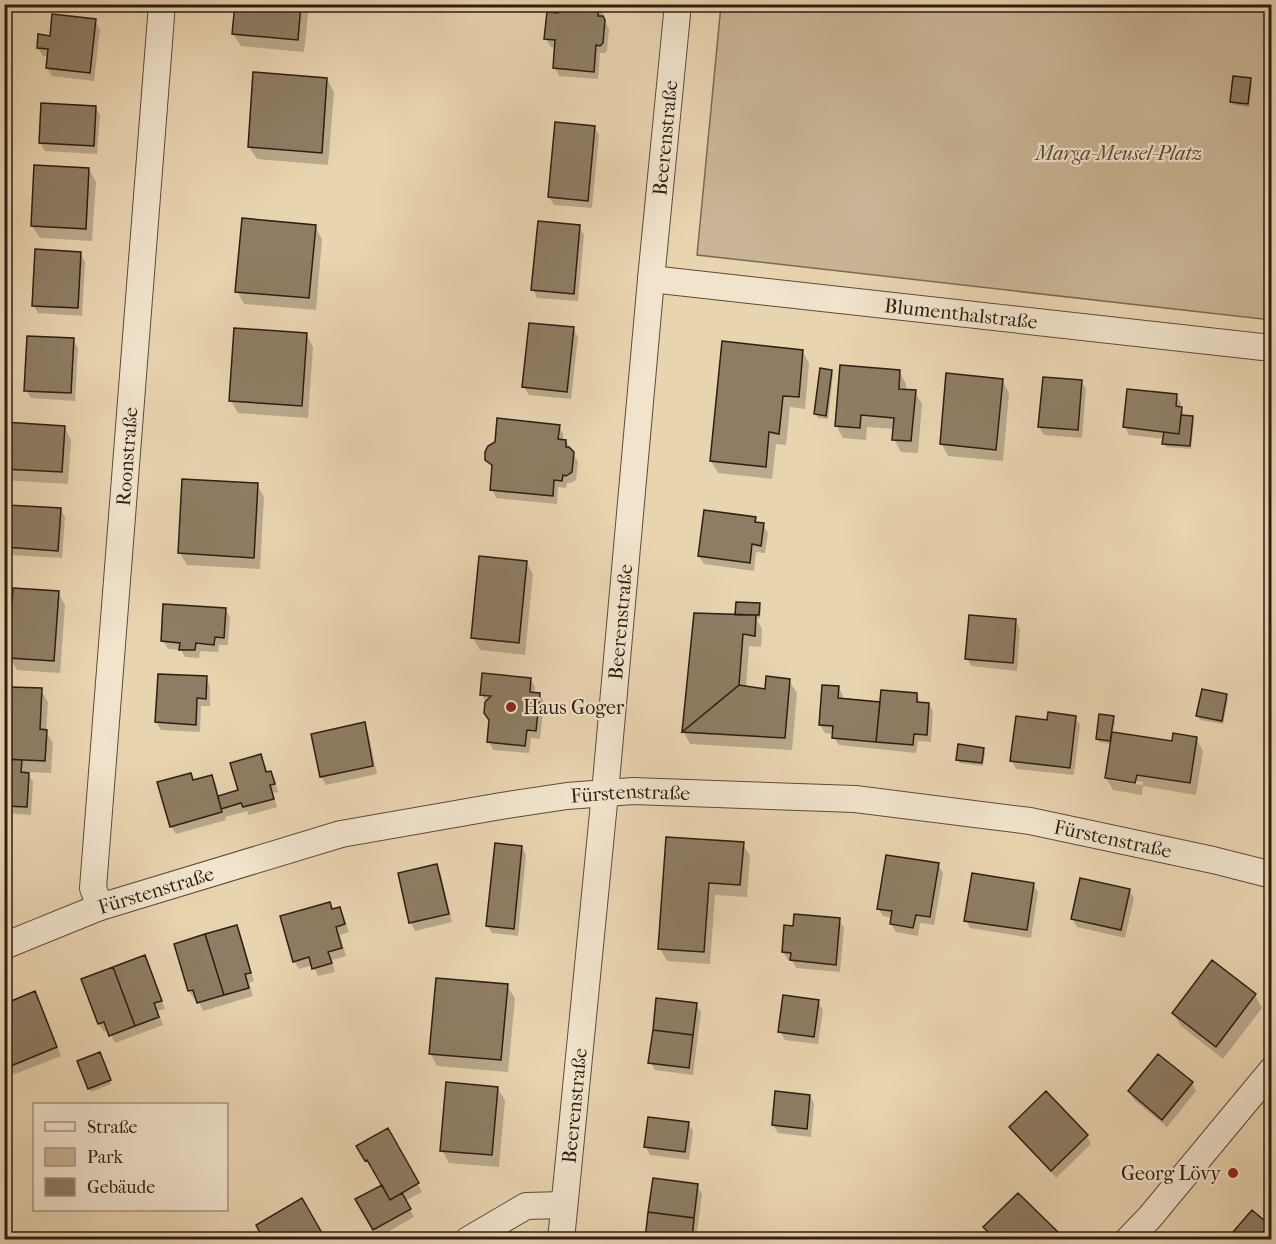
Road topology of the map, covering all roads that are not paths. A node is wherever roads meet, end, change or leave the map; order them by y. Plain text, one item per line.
1 (162, 4) edge
2 (678, 4) edge
3 (651, 279) junction
4 (1272, 348) edge
5 (605, 793) junction
6 (1272, 875) edge
7 (100, 907) junction
8 (4, 946) edge
9 (1272, 1070) edge
10 (564, 1205) junction
11 (468, 1239) edge
12 (561, 1239) edge
13 (1128, 1239) edge

1 - 7 street, Roonstraße
2 - 3 street, Beerenstraße
3 - 4 street, Blumenthalstraße
3 - 5 street, Beerenstraße
5 - 6 street, Fürstenstraße
5 - 7 street, Fürstenstraße
5 - 10 street, Beerenstraße
7 - 8 street, Fürstenstraße
9 - 13 street
10 - 11 street
10 - 12 street, Beerenstraße

